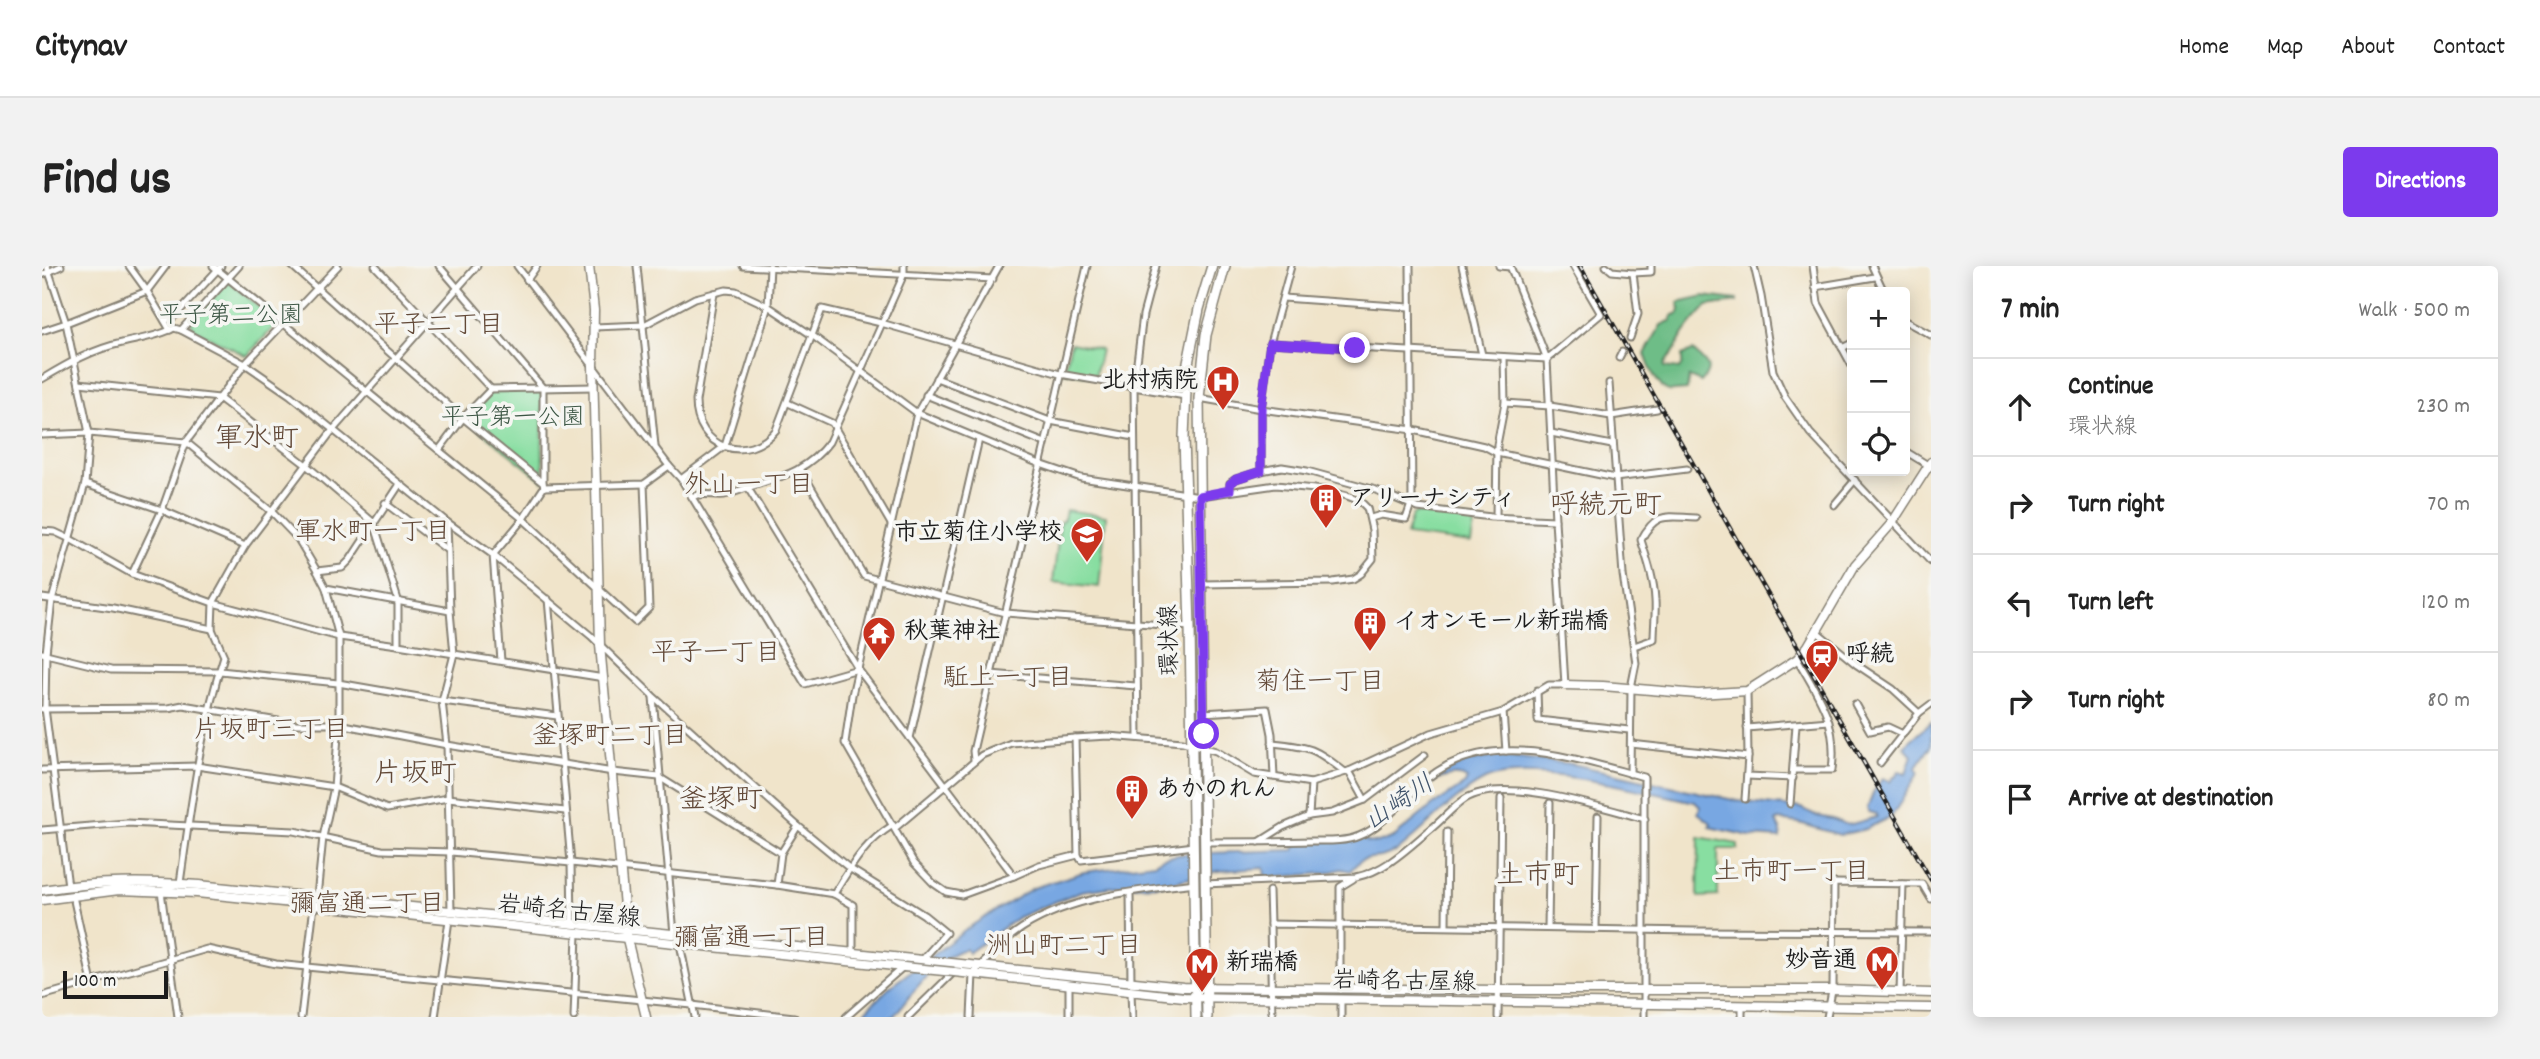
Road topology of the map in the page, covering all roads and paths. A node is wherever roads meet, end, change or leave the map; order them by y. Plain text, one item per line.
1 (61, 266) edge
2 (130, 266) edge
3 (166, 266) edge
4 (239, 266) edge
5 (292, 266) edge
6 (338, 266) edge
7 (375, 266) edge
8 (439, 266) edge
9 (477, 266) edge
10 (517, 266) edge
11 (537, 266) edge
12 (589, 266) edge
13 (637, 266) edge
14 (743, 266) edge
15 (904, 266) edge
16 (999, 266) edge
17 (1087, 266) edge
18 (1156, 266) edge
19 (1212, 266) edge
20 (1225, 266) edge
21 (1291, 266) edge
22 (1410, 266) edge
23 (1462, 266) edge
24 (1499, 266) edge
25 (1510, 266) edge
26 (1573, 266) edge
27 (1606, 266) edge
28 (1651, 266) edge
29 (1754, 266) edge
30 (1813, 266) edge
31 (1872, 266) edge
32 (217, 267) edge
33 (770, 267) edge
34 (48, 269) edge
35 (1633, 273) junction
36 (904, 274) junction
37 (42, 275) edge
38 (1875, 277) junction
39 (228, 278) junction
40 (993, 279) junction
41 (527, 280) junction
42 (317, 287) junction
43 (1815, 287) junction
44 (1881, 287) edge
45 (457, 288) junction
46 (147, 291) junction
47 (714, 293) junction
48 (1283, 298) junction
49 (768, 306) junction
50 (1409, 307) junction
51 (165, 321) junction
52 (427, 321) junction
53 (65, 323) junction
54 (881, 323) junction
55 (1910, 324) edge
56 (282, 325) junction
57 (644, 325) junction
58 (594, 327) junction
59 (170, 330) junction
60 (181, 330) junction
61 (42, 331) edge
62 (1931, 335) edge
63 (813, 336) junction
64 (1630, 338) dead end
65 (954, 343) junction
66 (1270, 343) junction
67 (1847, 345) edge
68 (1842, 348) junction
69 (1410, 351) junction
70 (1482, 355) junction
71 (396, 357) junction
72 (1504, 357) junction
73 (1847, 357) edge
74 (73, 359) junction
75 (1547, 359) junction
76 (245, 364) junction
77 (593, 366) junction
78 (861, 372) junction
79 (1060, 374) junction
80 (936, 378) junction
81 (42, 379) edge
82 (79, 383) junction
83 (1609, 383) dead end
84 (1134, 386) junction
85 (594, 387) junction
86 (543, 388) junction
87 (491, 389) junction
88 (365, 392) junction
89 (926, 396) junction
90 (1185, 396) junction
91 (219, 398) junction
92 (1199, 398) junction
93 (788, 402) junction
94 (1505, 403) junction
95 (1550, 406) junction
96 (1261, 409) junction
97 (1657, 409) dead end
98 (917, 413) junction
99 (1611, 416) junction
100 (463, 418) junction
101 (1050, 421) junction
102 (836, 427) junction
103 (1413, 430) junction
104 (332, 431) junction
105 (89, 433) junction
106 (1551, 433) junction
107 (42, 435) edge
108 (1134, 437) junction
109 (979, 439) junction
110 (186, 442) junction
111 (1045, 443) junction
112 (1612, 445) junction
113 (655, 446) junction
114 (725, 446) junction
115 (439, 450) junction
116 (1497, 453) junction
117 (1910, 454) edge
118 (305, 464) junction
119 (1040, 464) junction
120 (1552, 465) junction
121 (1930, 465) edge
122 (668, 466) junction
123 (1688, 469) dead end
124 (801, 470) junction
125 (1261, 471) junction
126 (1615, 478) junction
127 (681, 479) junction
128 (1855, 480) junction
129 (85, 484) junction
130 (400, 484) junction
131 (644, 484) junction
132 (543, 485) junction
133 (597, 486) junction
134 (1135, 487) junction
135 (748, 488) junction
136 (1230, 490) junction
137 (1187, 492) junction
138 (1200, 496) junction
139 (692, 497) junction
140 (385, 503) junction
141 (1834, 505) dead end
142 (1411, 506) junction
143 (162, 510) junction
144 (272, 512) junction
145 (1496, 517) junction
146 (1696, 518) dead end
147 (523, 519) junction
148 (1371, 519) junction
149 (1555, 520) junction
150 (447, 522) junction
151 (374, 523) junction
152 (1892, 523) junction
153 (891, 524) junction
154 (42, 531) edge
155 (70, 538) junction
156 (245, 546) junction
157 (447, 550) junction
158 (493, 555) junction
159 (1931, 562) edge
160 (317, 571) junction
161 (132, 574) junction
162 (878, 579) junction
163 (1202, 584) junction
164 (326, 588) junction
165 (598, 589) junction
166 (942, 596) junction
167 (42, 598) edge
168 (548, 599) junction
169 (52, 600) junction
170 (398, 600) junction
171 (213, 603) junction
172 (450, 611) junction
173 (1005, 613) junction
174 (1135, 622) junction
175 (1190, 627) junction
176 (212, 629) junction
177 (1816, 631) junction
178 (339, 638) junction
179 (397, 645) junction
180 (600, 645) junction
181 (1634, 646) junction
182 (44, 653) edge
183 (454, 654) junction
184 (1797, 659) junction
185 (501, 662) junction
186 (858, 669) junction
187 (554, 670) junction
188 (220, 671) junction
189 (991, 674) junction
190 (604, 678) junction
191 (338, 682) junction
192 (1565, 685) junction
193 (1136, 686) junction
194 (1631, 688) junction
195 (1537, 690) junction
196 (1747, 691) junction
197 (653, 696) junction
198 (442, 701) junction
199 (1855, 704) dead end
200 (1931, 704) edge
201 (43, 708) edge
202 (208, 709) junction
203 (1503, 712) junction
204 (1203, 713) junction
205 (1919, 713) junction
206 (557, 716) junction
207 (1829, 721) junction
208 (339, 724) junction
209 (1796, 725) junction
210 (1747, 728) junction
211 (1629, 730) junction
212 (1903, 734) junction
213 (910, 738) junction
214 (1075, 738) junction
215 (1138, 738) junction
216 (1272, 743) junction
217 (1632, 744) junction
218 (447, 745) junction
219 (1192, 745) junction
220 (1204, 749) junction
221 (1506, 751) junction
222 (1425, 755) dead end
223 (1748, 757) junction
224 (974, 760) junction
225 (1880, 762) dead end
226 (562, 763) junction
227 (197, 766) junction
228 (53, 769) junction
229 (42, 771) edge
230 (1347, 771) junction
231 (1794, 771) junction
232 (613, 772) junction
233 (1630, 774) junction
234 (1747, 776) junction
235 (659, 777) junction
236 (1274, 777) junction
237 (1793, 778) junction
238 (1311, 783) junction
239 (946, 786) junction
240 (334, 787) junction
241 (449, 798) junction
242 (1501, 799) dead end
243 (1745, 799) dead end
244 (1365, 800) junction
245 (1550, 803) dead end
246 (1790, 804) dead end
247 (565, 811) junction
248 (1309, 816) junction
249 (1598, 816) dead end
250 (1645, 818) junction
251 (188, 825) junction
252 (62, 826) junction
253 (894, 826) junction
254 (798, 827) junction
255 (42, 830) edge
256 (1447, 832) dead end
257 (323, 837) junction
258 (1257, 844) junction
259 (1205, 845) junction
260 (1194, 846) junction
261 (451, 852) junction
262 (781, 853) junction
263 (1078, 855) junction
264 (571, 863) junction
265 (621, 868) junction
266 (849, 868) junction
267 (668, 874) junction
268 (1014, 876) junction
269 (1356, 877) junction
270 (1194, 882) junction
271 (1205, 882) junction
272 (180, 883) junction
273 (1903, 884) junction
274 (777, 885) junction
275 (68, 886) junction
276 (42, 890) edge
277 (161, 891) junction
278 (1269, 891) dead end
279 (1130, 893) junction
280 (834, 894) junction
281 (73, 896) junction
282 (1931, 899) edge
283 (42, 900) edge
284 (316, 901) junction
285 (451, 910) junction
286 (449, 920) junction
287 (572, 923) junction
288 (1270, 924) junction
289 (1340, 925) junction
290 (1446, 926) junction
291 (1499, 927) junction
292 (1548, 928) junction
293 (1596, 928) junction
294 (626, 929) junction
295 (1644, 929) junction
296 (1833, 931) junction
297 (1901, 932) junction
298 (1931, 932) edge
299 (577, 934) junction
300 (674, 934) junction
301 (627, 939) junction
302 (680, 944) junction
303 (853, 952) junction
304 (922, 960) junction
305 (169, 961) junction
306 (307, 966) junction
307 (981, 966) junction
308 (903, 967) junction
309 (954, 972) junction
310 (973, 974) junction
311 (440, 979) junction
312 (92, 983) junction
313 (1069, 985) junction
314 (1131, 987) junction
315 (1270, 989) junction
316 (1340, 989) junction
317 (1498, 990) junction
318 (1832, 990) junction
319 (1644, 991) junction
320 (1196, 992) junction
321 (1206, 992) junction
322 (575, 993) junction
323 (1900, 993) junction
324 (1931, 993) edge
325 (42, 996) edge
326 (1272, 1000) junction
327 (642, 1001) junction
328 (1341, 1001) junction
329 (1498, 1004) junction
330 (692, 1005) junction
331 (1644, 1005) junction
332 (1742, 1006) junction
333 (1828, 1007) junction
334 (1931, 1008) edge
335 (178, 1017) edge
336 (301, 1017) edge
337 (435, 1017) edge
338 (574, 1017) edge
339 (646, 1017) edge
340 (695, 1017) edge
341 (794, 1017) edge
342 (846, 1017) edge
343 (908, 1017) edge
344 (971, 1017) edge
345 (1069, 1017) edge
346 (1132, 1017) edge
347 (1196, 1017) edge
348 (1207, 1017) edge
349 (1272, 1017) edge
350 (1341, 1017) edge
351 (1498, 1017) edge
352 (1644, 1017) edge
353 (1742, 1017) edge
354 (1826, 1017) edge

1 - 34 street
2 - 46 street
3 - 46 street
4 - 39 street
5 - 42 street
6 - 42 street
7 - 52 street
8 - 45 street
9 - 45 street
10 - 41 street
11 - 41 street
12 - 58 main road
13 - 57 street
14 - 33 street
15 - 36 street
16 - 40 street
17 - 79 street
18 - 84 street
19 - 90 main road, 環状線
20 - 92 main road, 環状線
21 - 48 street
22 - 50 street
23 - 70 street
24 - 25 street
25 - 75 street
26 - 75 street
27 - 35 street
28 - 35 street
29 - 128 street
30 - 43 street
31 - 38 street
32 - 39 street
32 - 51 street
33 - 36 street
33 - 49 street
34 - 37 street
34 - 53 street
35 - 64 street
36 - 40 street
36 - 54 street
38 - 43 street
38 - 44 street
39 - 56 street
39 - 60 street
40 - 65 street
41 - 77 street
42 - 56 street
42 - 71 street
43 - 68 street
45 - 52 street
45 - 86 street
46 - 51 street
46 - 53 street
47 - 49 street
47 - 57 street
47 - 114 street
48 - 50 street
48 - 66 street
49 - 63 street
49 - 114 street
50 - 69 street
51 - 59 street
52 - 71 street
52 - 87 street
53 - 61 street
53 - 74 street
54 - 63 street
54 - 65 street
54 - 78 street
55 - 62 street
56 - 76 street
56 - 88 street
57 - 58 street
57 - 113 street
58 - 77 main road
59 - 60 street
59 - 74 street
60 - 76 street
63 - 78 street
63 - 93 street
65 - 79 street
65 - 80 street
66 - 69 street
66 - 96 street
67 - 68 street
68 - 73 street
69 - 70 street
69 - 103 street
70 - 72 street
71 - 88 street
71 - 100 street
72 - 75 street
72 - 94 street
74 - 81 street
74 - 82 street
75 - 95 street
76 - 91 street
76 - 104 street
77 - 85 main road
77 - 113 street
78 - 98 street
78 - 102 street
79 - 84 street
79 - 101 street
80 - 89 street
80 - 101 street
82 - 91 street
82 - 105 street
83 - 99 street
84 - 90 street
84 - 108 street
85 - 86 street
85 - 133 main road
86 - 87 street
86 - 132 street
87 - 100 street
88 - 104 street
88 - 115 street
89 - 98 street
89 - 111 street
90 - 137 main road, 環状線
91 - 110 street
91 - 118 street
92 - 96 street
92 - 138 main road, 環状線
93 - 102 street
93 - 114 street
94 - 95 street
94 - 116 street
95 - 99 street
95 - 106 street
96 - 103 street
96 - 125 street
97 - 99 street
98 - 109 street
98 - 153 street
99 - 112 street
100 - 115 street
100 - 132 street
101 - 108 street
101 - 111 street
102 - 124 street
102 - 153 street
103 - 116 street
103 - 142 street
104 - 118 street
104 - 130 street
105 - 107 street
105 - 110 street
105 - 129 street
106 - 112 street
106 - 120 street
108 - 134 street
109 - 119 street
109 - 166 street
110 - 143 street
110 - 144 street
111 - 119 street
112 - 126 street
113 - 122 street
114 - 127 street
115 - 147 street
116 - 120 street
116 - 145 street
117 - 121 street
118 - 144 street
118 - 151 street
119 - 134 street
119 - 173 street
120 - 126 street
120 - 149 street
121 - 152 main road
122 - 127 street
122 - 131 street
123 - 126 street
124 - 135 street
124 - 162 street
125 - 136 street
125 - 142 street
126 - 181 street
127 - 139 street
128 - 141 street
128 - 152 street
129 - 143 street
129 - 155 street
130 - 140 street
130 - 150 street
131 - 133 street
131 - 165 street
132 - 133 street
132 - 147 street
133 - 165 main road
134 - 137 street
134 - 174 street
135 - 139 street
135 - 186 street
136 - 138 street
136 - 148 street
137 - 138 street
137 - 175 main road, 環状線
138 - 163 main road, 環状線
139 - 186 street
140 - 151 street
140 - 157 street
142 - 145 street
142 - 148 street
143 - 156 street
143 - 161 street
144 - 156 street
144 - 160 street
145 - 149 street
146 - 181 street
147 - 158 street
147 - 165 street
148 - 163 street
149 - 192 street
150 - 157 street
150 - 158 street
151 - 160 street
151 - 170 street
152 - 159 street
152 - 177 main road
153 - 162 street
154 - 155 street
155 - 161 street
155 - 169 street
156 - 171 street
157 - 172 street
158 - 168 street
158 - 185 street
160 - 164 street
161 - 171 street
162 - 166 street
162 - 186 street
163 - 204 main road, 環状線
164 - 170 street
164 - 178 street
165 - 180 main road
166 - 173 street
166 - 213 street
167 - 169 street
168 - 180 street
168 - 187 street
169 - 176 street
169 - 182 street
170 - 172 street
170 - 179 street
171 - 176 street
171 - 178 street
172 - 183 street
173 - 174 street
173 - 189 street
174 - 175 street
174 - 193 street
175 - 219 main road, 環状線
176 - 188 street
177 - 184 main road
177 - 205 street
178 - 179 street
178 - 191 street
179 - 183 street
180 - 190 main road
180 - 197 street
181 - 194 street
182 - 188 street
182 - 201 street
183 - 185 street
183 - 198 street
184 - 196 main road
184 - 207 street
185 - 187 street
186 - 213 street
186 - 253 street
187 - 190 street
187 - 206 street
188 - 191 street
188 - 202 street
189 - 193 street
189 - 224 street
190 - 232 main road
191 - 198 street
191 - 208 street
192 - 194 main road
192 - 195 street
193 - 215 street
194 - 196 main road
194 - 211 street
195 - 203 street
195 - 211 street
196 - 210 street
197 - 235 street
197 - 254 street
198 - 206 street
198 - 218 street
199 - 212 street
200 - 205 street
201 - 202 street
201 - 228 street
202 - 208 street
202 - 227 street
203 - 221 street
203 - 230 street
204 - 216 street
204 - 220 main road, 環状線
205 - 212 street
206 - 226 street
207 - 209 street
207 - 231 street
208 - 218 street
208 - 240 street
209 - 210 street
209 - 231 street
210 - 223 street
211 - 217 street
212 - 225 street
213 - 239 street
214 - 215 street
214 - 224 street
214 - 263 street
215 - 219 street
216 - 230 street
216 - 236 street
217 - 223 street
217 - 233 street
218 - 226 street
218 - 241 street
219 - 220 street
219 - 260 main road, 環状線
220 - 236 street
220 - 259 main road, 環状線
221 - 233 street
221 - 258 street
222 - 244 street
223 - 234 street
224 - 239 street
226 - 232 street
226 - 247 street
227 - 228 street
227 - 240 street
227 - 251 street
228 - 229 street
228 - 252 street
230 - 238 street
230 - 244 street
231 - 237 street
232 - 235 street
232 - 265 main road
233 - 250 street
234 - 237 street
234 - 243 street
235 - 262 street
235 - 267 street
236 - 238 street
237 - 246 street
238 - 248 street
239 - 253 street
239 - 268 street
240 - 241 street
240 - 257 street
241 - 247 street
241 - 261 street
242 - 291 street
244 - 248 street
245 - 292 street
247 - 264 street
248 - 258 street
249 - 293 street
250 - 269 street
250 - 295 street
251 - 252 street
251 - 257 street
251 - 272 street
252 - 255 street
252 - 275 street
253 - 266 street
253 - 268 street
254 - 262 street
254 - 266 street
256 - 290 street
257 - 261 street
257 - 284 street
258 - 259 street
259 - 271 main road, 環状線
260 - 263 street
260 - 270 main road, 環状線
261 - 264 street
261 - 285 street
262 - 274 street
263 - 268 street
264 - 265 street
264 - 287 street
265 - 267 street
265 - 294 main road
266 - 280 street
266 - 304 street
267 - 274 street
267 - 300 street
269 - 271 street
269 - 289 street
270 - 279 street
270 - 320 main road, 環状線
271 - 321 main road, 環状線
272 - 275 main road, 岩崎名古屋線
272 - 277 street
272 - 284 main road, 岩崎名古屋線
273 - 282 street
273 - 296 street
273 - 297 street
274 - 280 street
275 - 276 main road, 岩崎名古屋線
277 - 281 main road, 岩崎名古屋線
277 - 284 main road, 岩崎名古屋線
277 - 305 street
278 - 288 street
279 - 307 street
279 - 314 street
280 - 303 street
281 - 283 main road, 岩崎名古屋線
281 - 312 street
284 - 285 main road, 岩崎名古屋線
284 - 286 main road, 岩崎名古屋線
284 - 306 street
285 - 287 main road, 岩崎名古屋線
286 - 299 main road, 岩崎名古屋線
286 - 311 street
287 - 294 main road, 岩崎名古屋線
288 - 289 street
288 - 315 street
289 - 290 street
289 - 316 street
290 - 291 street
291 - 292 street
291 - 317 street
292 - 293 street
293 - 295 street
294 - 300 main road, 岩崎名古屋線
294 - 301 main road
295 - 296 street
295 - 319 street
296 - 297 street
296 - 318 street
297 - 298 street
297 - 323 street
299 - 301 main road, 岩崎名古屋線
299 - 322 street
300 - 303 main road, 岩崎名古屋線
301 - 302 main road, 岩崎名古屋線
301 - 327 main road
302 - 308 main road, 岩崎名古屋線
302 - 330 street
303 - 304 main road, 岩崎名古屋線
304 - 307 main road, 岩崎名古屋線
305 - 306 street
305 - 312 street
305 - 335 street
306 - 311 street
306 - 336 street
307 - 310 street
307 - 314 main road, 岩崎名古屋線
308 - 309 main road, 岩崎名古屋線, bridge
308 - 342 street
309 - 310 main road, 岩崎名古屋線
309 - 343 street
310 - 313 main road, 岩崎名古屋線
310 - 344 street
311 - 322 street
311 - 337 street
312 - 325 street
313 - 314 main road, 岩崎名古屋線
313 - 345 street
314 - 320 main road, 岩崎名古屋線
314 - 346 street
315 - 316 main road, 岩崎名古屋線
315 - 321 main road, 岩崎名古屋線
315 - 326 street
316 - 317 main road, 岩崎名古屋線
317 - 319 main road, 岩崎名古屋線
317 - 329 street
318 - 319 main road, 岩崎名古屋線
318 - 323 main road, 岩崎名古屋線
318 - 333 street
319 - 331 street
320 - 321 main road, 岩崎名古屋線
320 - 347 main road, 環状線
321 - 326 main road, 岩崎名古屋線
321 - 348 main road, 環状線
322 - 327 street
322 - 338 street
323 - 324 main road, 岩崎名古屋線
326 - 328 main road, 岩崎名古屋線
326 - 349 street
327 - 330 street
327 - 339 main road
328 - 329 main road, 岩崎名古屋線
328 - 350 street
329 - 331 main road, 岩崎名古屋線
329 - 351 street
330 - 340 street
330 - 341 street
331 - 332 main road, 岩崎名古屋線
331 - 352 street
332 - 333 main road, 岩崎名古屋線
332 - 353 street
333 - 334 main road, 岩崎名古屋線
333 - 354 street

